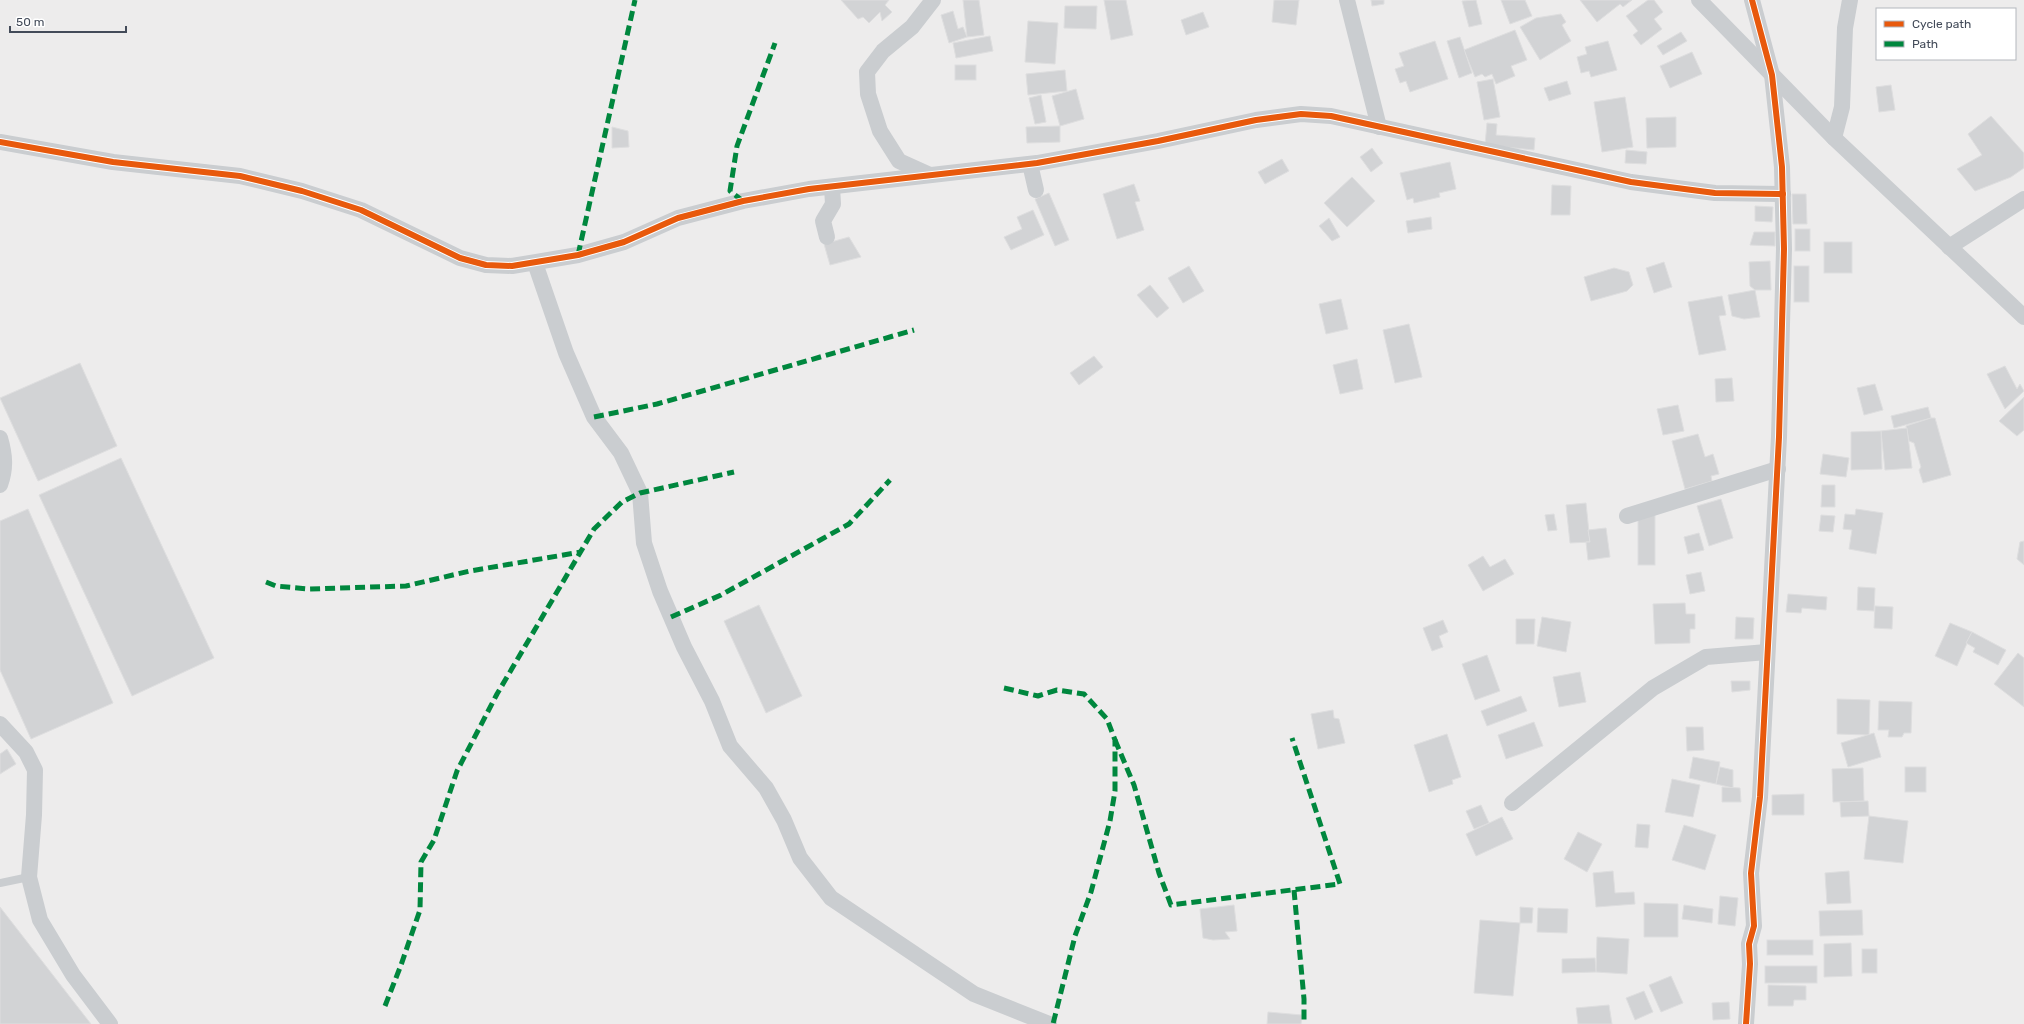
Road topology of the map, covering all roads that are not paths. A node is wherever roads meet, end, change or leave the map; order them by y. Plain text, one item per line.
1 (934, 0) edge
2 (1347, 0) edge
3 (1699, 0) edge
4 (1752, 0) edge
5 (1850, 0) edge
6 (1772, 75) junction
7 (1379, 127) junction
8 (1834, 138) junction
9 (0, 142) edge
10 (1030, 164) junction
11 (932, 176) junction
12 (832, 187) junction
13 (1036, 190) dead end
14 (1783, 194) junction
15 (2024, 200) edge
16 (827, 237) dead end
17 (1949, 247) junction
18 (535, 263) junction
19 (2024, 317) edge
20 (0, 438) edge
21 (1778, 469) junction
22 (0, 485) edge
23 (1627, 516) dead end
24 (1767, 652) junction
25 (0, 724) edge
26 (1512, 803) dead end
27 (29, 877) junction
28 (0, 883) edge
29 (110, 1024) edge
30 (1048, 1024) edge
31 (1746, 1024) edge

1 - 11 street
2 - 7 street
3 - 6 street
4 - 6 street
5 - 8 street
6 - 8 street
6 - 14 street
7 - 10 street
7 - 14 street
8 - 17 street
9 - 18 street
10 - 11 street
10 - 13 street
11 - 12 street
12 - 16 street
12 - 18 street
14 - 21 street
15 - 17 street
17 - 19 street
18 - 30 street
20 - 22 street
21 - 23 street
21 - 24 street
24 - 26 street
24 - 31 street
25 - 27 street
27 - 28 lane
27 - 29 street

